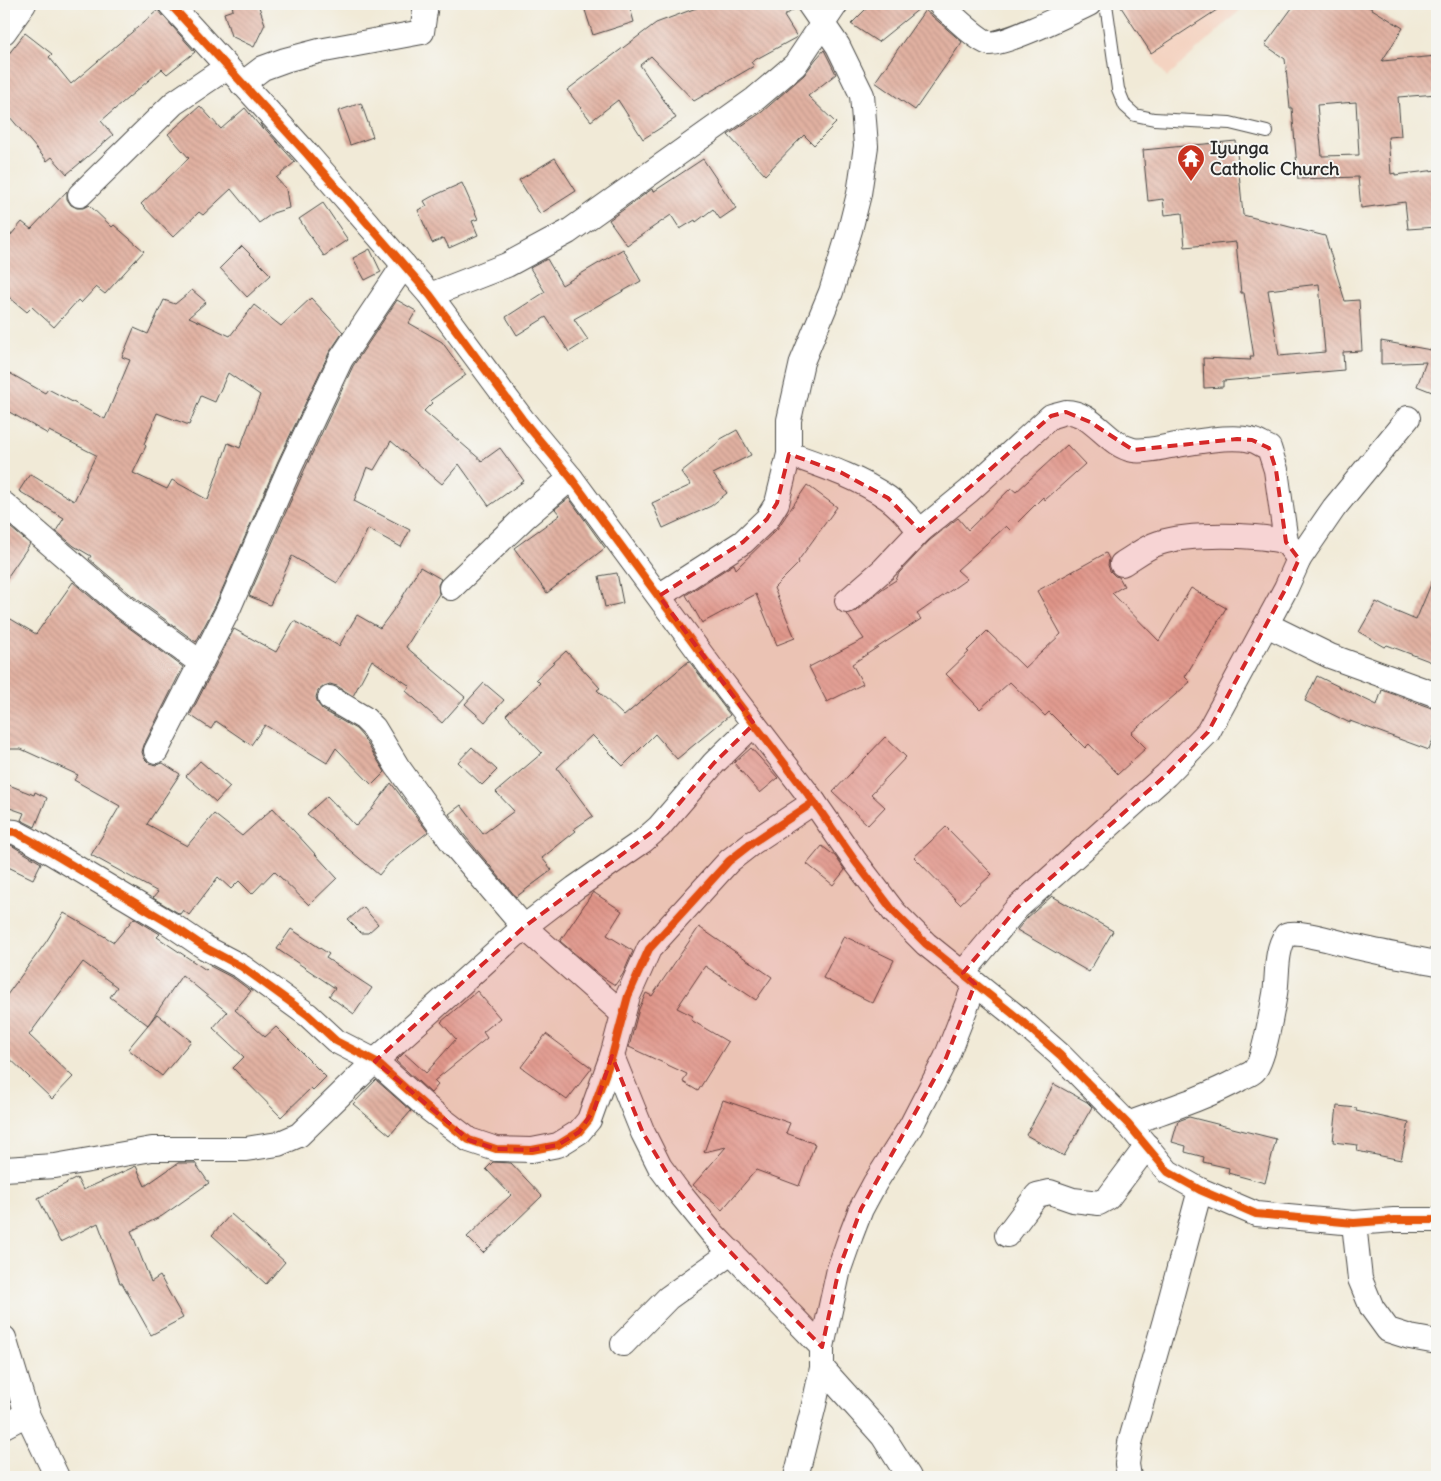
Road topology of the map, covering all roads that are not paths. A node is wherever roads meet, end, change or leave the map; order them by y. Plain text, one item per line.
1 (24, 4) edge
2 (170, 4) edge
3 (426, 4) edge
4 (809, 4) edge
5 (940, 4) edge
6 (1090, 4) edge
7 (1106, 4) edge
8 (830, 14) edge
9 (4, 32) edge
10 (235, 75) junction
11 (1267, 132) dead end
12 (80, 195) dead end
13 (404, 265) junction
14 (430, 295) junction
15 (1408, 418) dead end
16 (789, 454) junction
17 (571, 478) junction
18 (4, 504) edge
19 (920, 531) junction
20 (1292, 550) junction
21 (1122, 564) dead end
22 (451, 588) dead end
23 (659, 596) junction
24 (847, 601) dead end
25 (1267, 625) junction
26 (201, 663) junction
27 (1437, 696) edge
28 (330, 698) dead end
29 (754, 724) junction
30 (156, 751) dead end
31 (814, 802) junction
32 (4, 831) edge
33 (524, 927) junction
34 (1437, 962) edge
35 (969, 979) junction
36 (623, 1014) junction
37 (612, 1056) junction
38 (375, 1061) junction
39 (1128, 1124) junction
40 (1146, 1146) junction
41 (4, 1169) edge
42 (1200, 1190) junction
43 (1437, 1220) edge
44 (1354, 1223) junction
45 (1008, 1235) dead end
46 (732, 1252) junction
47 (4, 1338) edge
48 (1437, 1342) edge
49 (623, 1344) dead end
50 (822, 1357) junction
51 (27, 1414) junction
52 (4, 1426) edge
53 (57, 1477) edge
54 (796, 1477) edge
55 (909, 1477) edge
56 (1129, 1477) edge

1 - 9 street
2 - 10 street
3 - 10 street
4 - 8 street
5 - 6 street
7 - 11 lane
8 - 14 street
8 - 16 street
10 - 12 street
10 - 13 street
13 - 14 street
13 - 26 street
14 - 17 street
15 - 20 street
16 - 19 street
16 - 23 street
17 - 22 street
17 - 23 street
18 - 26 street
19 - 20 street
19 - 24 street
20 - 21 street
20 - 25 street
23 - 29 street
25 - 27 street
25 - 35 street
26 - 30 street
28 - 33 street
29 - 31 street
29 - 33 street
31 - 35 street
31 - 36 street
32 - 38 street
33 - 36 street
33 - 38 street
34 - 39 street
35 - 39 street
35 - 50 street
36 - 37 street
37 - 38 street
37 - 46 street
38 - 41 street
39 - 40 street
40 - 42 street
40 - 45 street
42 - 44 street
42 - 56 street
43 - 44 street
44 - 48 street
46 - 49 street
46 - 50 street
47 - 51 street
50 - 54 street
50 - 55 street
51 - 52 street
51 - 53 street

